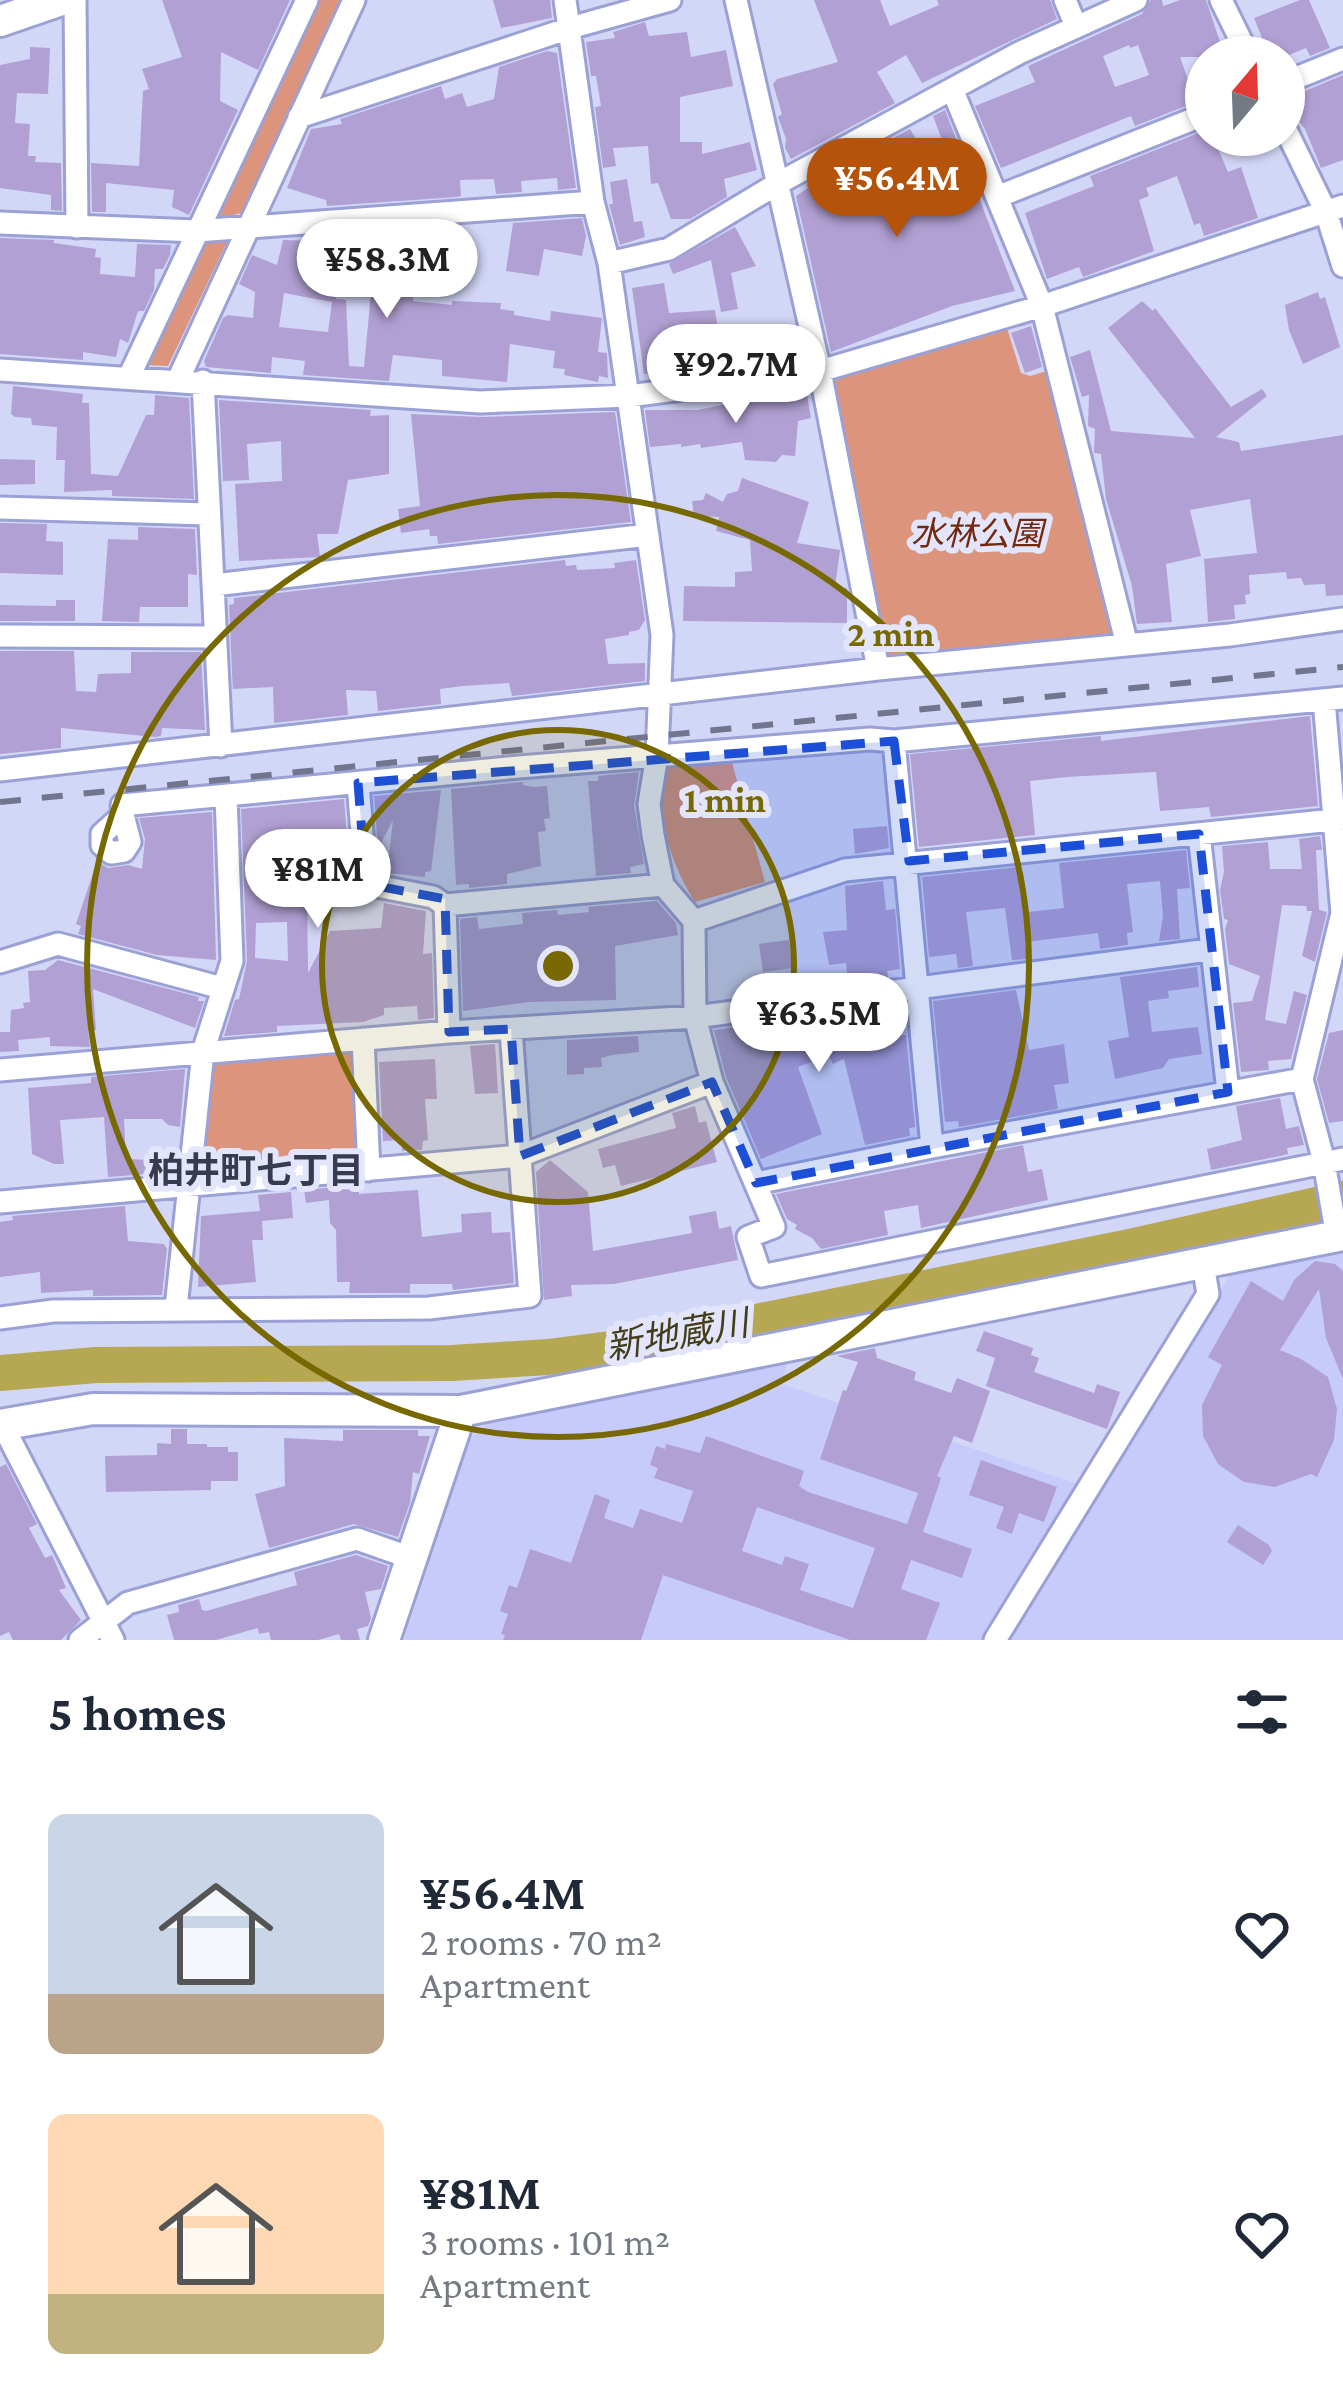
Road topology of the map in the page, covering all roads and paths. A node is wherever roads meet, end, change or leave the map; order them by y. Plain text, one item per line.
1 (61, 0) edge
2 (75, 0) edge
3 (307, 0) edge
4 (354, 0) edge
5 (566, 0) edge
6 (670, 0) edge
7 (736, 0) edge
8 (1065, 0) edge
9 (1136, 0) edge
10 (1220, 0) edge
11 (0, 21) edge
12 (1076, 26) junction
13 (570, 28) junction
14 (1239, 36) edge
15 (1343, 59) edge
16 (1305, 74) edge
17 (952, 89) junction
18 (299, 117) junction
19 (1185, 122) edge
20 (1302, 156) edge
21 (777, 184) junction
22 (997, 197) junction
23 (592, 202) junction
24 (1335, 209) edge
25 (0, 223) edge
26 (249, 224) junction
27 (77, 227) junction
28 (196, 231) junction
29 (609, 263) junction
30 (1343, 266) edge
31 (1042, 306) junction
32 (0, 370) edge
33 (820, 371) junction
34 (129, 377) junction
35 (178, 380) junction
36 (203, 381) junction
37 (629, 396) junction
38 (0, 508) edge
39 (208, 514) junction
40 (648, 535) junction
41 (214, 585) junction
42 (1343, 619) edge
43 (0, 636) edge
44 (213, 638) junction
45 (1127, 645) junction
46 (878, 669) junction
47 (659, 697) junction
48 (1334, 699) edge
49 (895, 741) junction
50 (221, 746) junction
51 (657, 755) junction
52 (0, 770) edge
53 (358, 782) junction
54 (226, 796) junction
55 (123, 815) dead end
56 (1339, 819) edge
57 (1199, 834) junction
58 (909, 861) junction
59 (663, 885) junction
60 (445, 905) junction
61 (1342, 913) edge
62 (694, 921) junction
63 (1209, 950) junction
64 (0, 962) edge
65 (916, 985) junction
66 (222, 988) junction
67 (695, 1017) junction
68 (1343, 1018) edge
69 (1316, 1022) junction
70 (511, 1029) junction
71 (448, 1032) junction
72 (363, 1039) junction
73 (203, 1052) junction
74 (0, 1070) edge
75 (1302, 1079) junction
76 (712, 1082) junction
77 (1228, 1092) junction
78 (932, 1147) junction
79 (520, 1156) junction
80 (1333, 1161) edge
81 (369, 1170) junction
82 (756, 1184) junction
83 (189, 1186) junction
84 (0, 1202) edge
85 (1340, 1236) edge
86 (1202, 1264) junction
87 (176, 1308) junction
88 (0, 1318) edge
89 (461, 1411) junction
90 (1, 1424) edge
91 (411, 1558) junction
92 (108, 1631) edge
93 (80, 1640) edge
94 (384, 1640) edge
95 (995, 1640) edge

1 - 11 street
2 - 27 street
3 - 28 street
4 - 18 street
5 - 13 street
6 - 13 street
7 - 21 street
8 - 12 street
9 - 12 street
10 - 14 street
12 - 17 street
13 - 18 street
13 - 23 street
15 - 16 street
17 - 21 street
17 - 22 street
18 - 26 street
19 - 22 street
20 - 24 street
21 - 29 street
21 - 33 street
22 - 31 street
23 - 26 street
23 - 29 street
24 - 30 street
24 - 31 street
25 - 27 street
26 - 28 street
26 - 35 street
27 - 28 street
28 - 34 street
29 - 37 street
31 - 33 street
31 - 45 street
32 - 34 street
33 - 37 street
33 - 46 street
34 - 35 street
35 - 36 street
36 - 37 street
36 - 39 street
37 - 40 street
38 - 39 street
39 - 41 street
40 - 41 street
40 - 47 street
41 - 44 street
42 - 45 street
43 - 44 street
44 - 50 street
45 - 46 street
46 - 47 street
47 - 50 street
47 - 51 street
48 - 49 street
48 - 56 street
49 - 51 street
49 - 58 street
50 - 52 street
51 - 53 street
51 - 59 street
53 - 54 street
53 - 60 street
54 - 55 street
54 - 66 street
56 - 57 street
56 - 61 street
57 - 58 street
57 - 63 street
58 - 62 street
58 - 65 street
59 - 60 street
59 - 62 street
60 - 71 street
61 - 69 street
62 - 67 street
63 - 65 street
63 - 77 street
64 - 66 street
65 - 67 street
65 - 78 street
66 - 73 street
67 - 70 street
67 - 76 street
68 - 69 street
69 - 75 street
70 - 71 street
70 - 79 street
71 - 72 street
72 - 73 street
72 - 81 street
73 - 74 street
73 - 83 street
75 - 77 street
75 - 80 street
76 - 79 street
76 - 82 street
77 - 78 street
78 - 82 street
79 - 81 street
79 - 87 street
80 - 82 street
80 - 85 street
81 - 83 street
83 - 84 street
83 - 87 street
85 - 86 street
86 - 89 street
86 - 95 street
87 - 88 street
89 - 90 street
89 - 91 street
90 - 92 street
91 - 92 street
91 - 94 street
92 - 93 street

